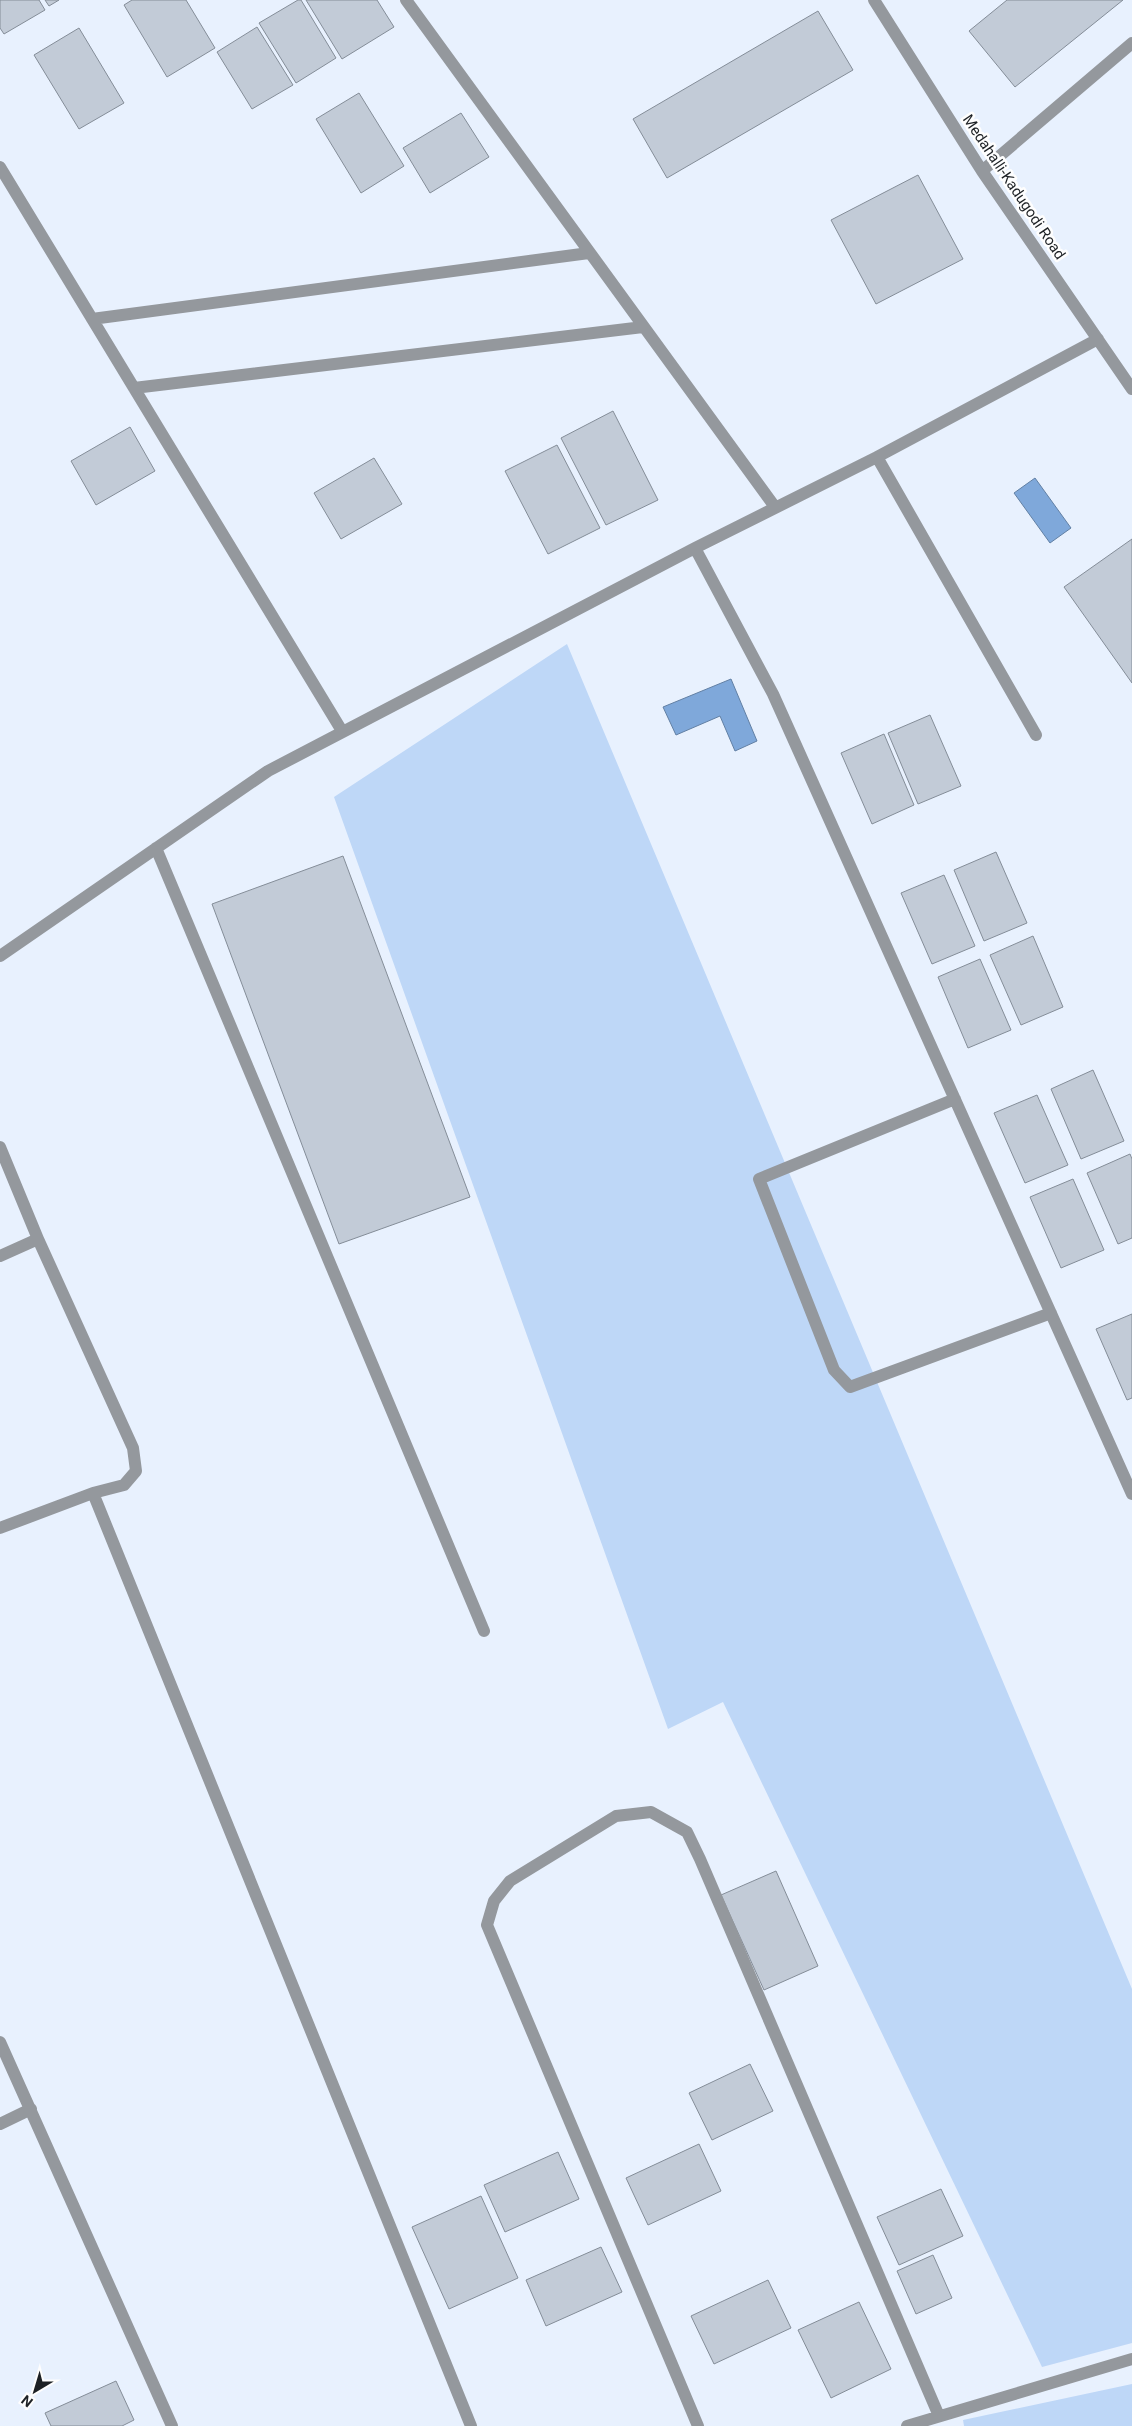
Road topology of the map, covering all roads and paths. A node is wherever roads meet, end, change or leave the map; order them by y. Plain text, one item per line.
1 (406, 0) edge
2 (874, 0) edge
3 (1132, 43) edge
4 (0, 167) edge
5 (982, 171) junction
6 (590, 253) junction
7 (92, 319) junction
8 (643, 327) junction
9 (1098, 339) junction
10 (134, 388) junction
11 (1132, 389) edge
12 (877, 457) junction
13 (775, 508) junction
14 (695, 548) junction
15 (342, 731) junction
16 (1036, 735) dead end
17 (156, 848) junction
18 (0, 956) edge
19 (955, 1099) junction
20 (0, 1147) edge
21 (38, 1239) junction
22 (0, 1256) edge
23 (1051, 1313) junction
24 (93, 1493) junction
25 (1132, 1494) edge
26 (0, 1528) edge
27 (484, 1631) dead end
28 (0, 2042) edge
29 (31, 2109) junction
30 (0, 2124) edge
31 (1132, 2359) edge
32 (939, 2416) junction
33 (172, 2426) edge
34 (471, 2426) edge
35 (698, 2426) edge
36 (907, 2426) edge

1 - 6 street
2 - 5 street, Medahalli-Kadugodi Road
3 - 5 street
4 - 7 street
5 - 9 street, Medahalli-Kadugodi Road
6 - 7 street
6 - 8 street
7 - 10 street
8 - 10 street
8 - 13 street
9 - 11 street, Medahalli-Kadugodi Road
9 - 12 street
10 - 15 street
12 - 13 street
12 - 16 street
13 - 14 street
14 - 15 street
14 - 19 street
15 - 17 street
17 - 18 street
17 - 27 street
19 - 23 street
19 - 23 street
20 - 21 street
21 - 22 street
21 - 24 street
23 - 25 street
24 - 26 street
24 - 34 street
28 - 29 street
29 - 30 street
29 - 33 street
31 - 32 street
32 - 35 street
32 - 36 street

